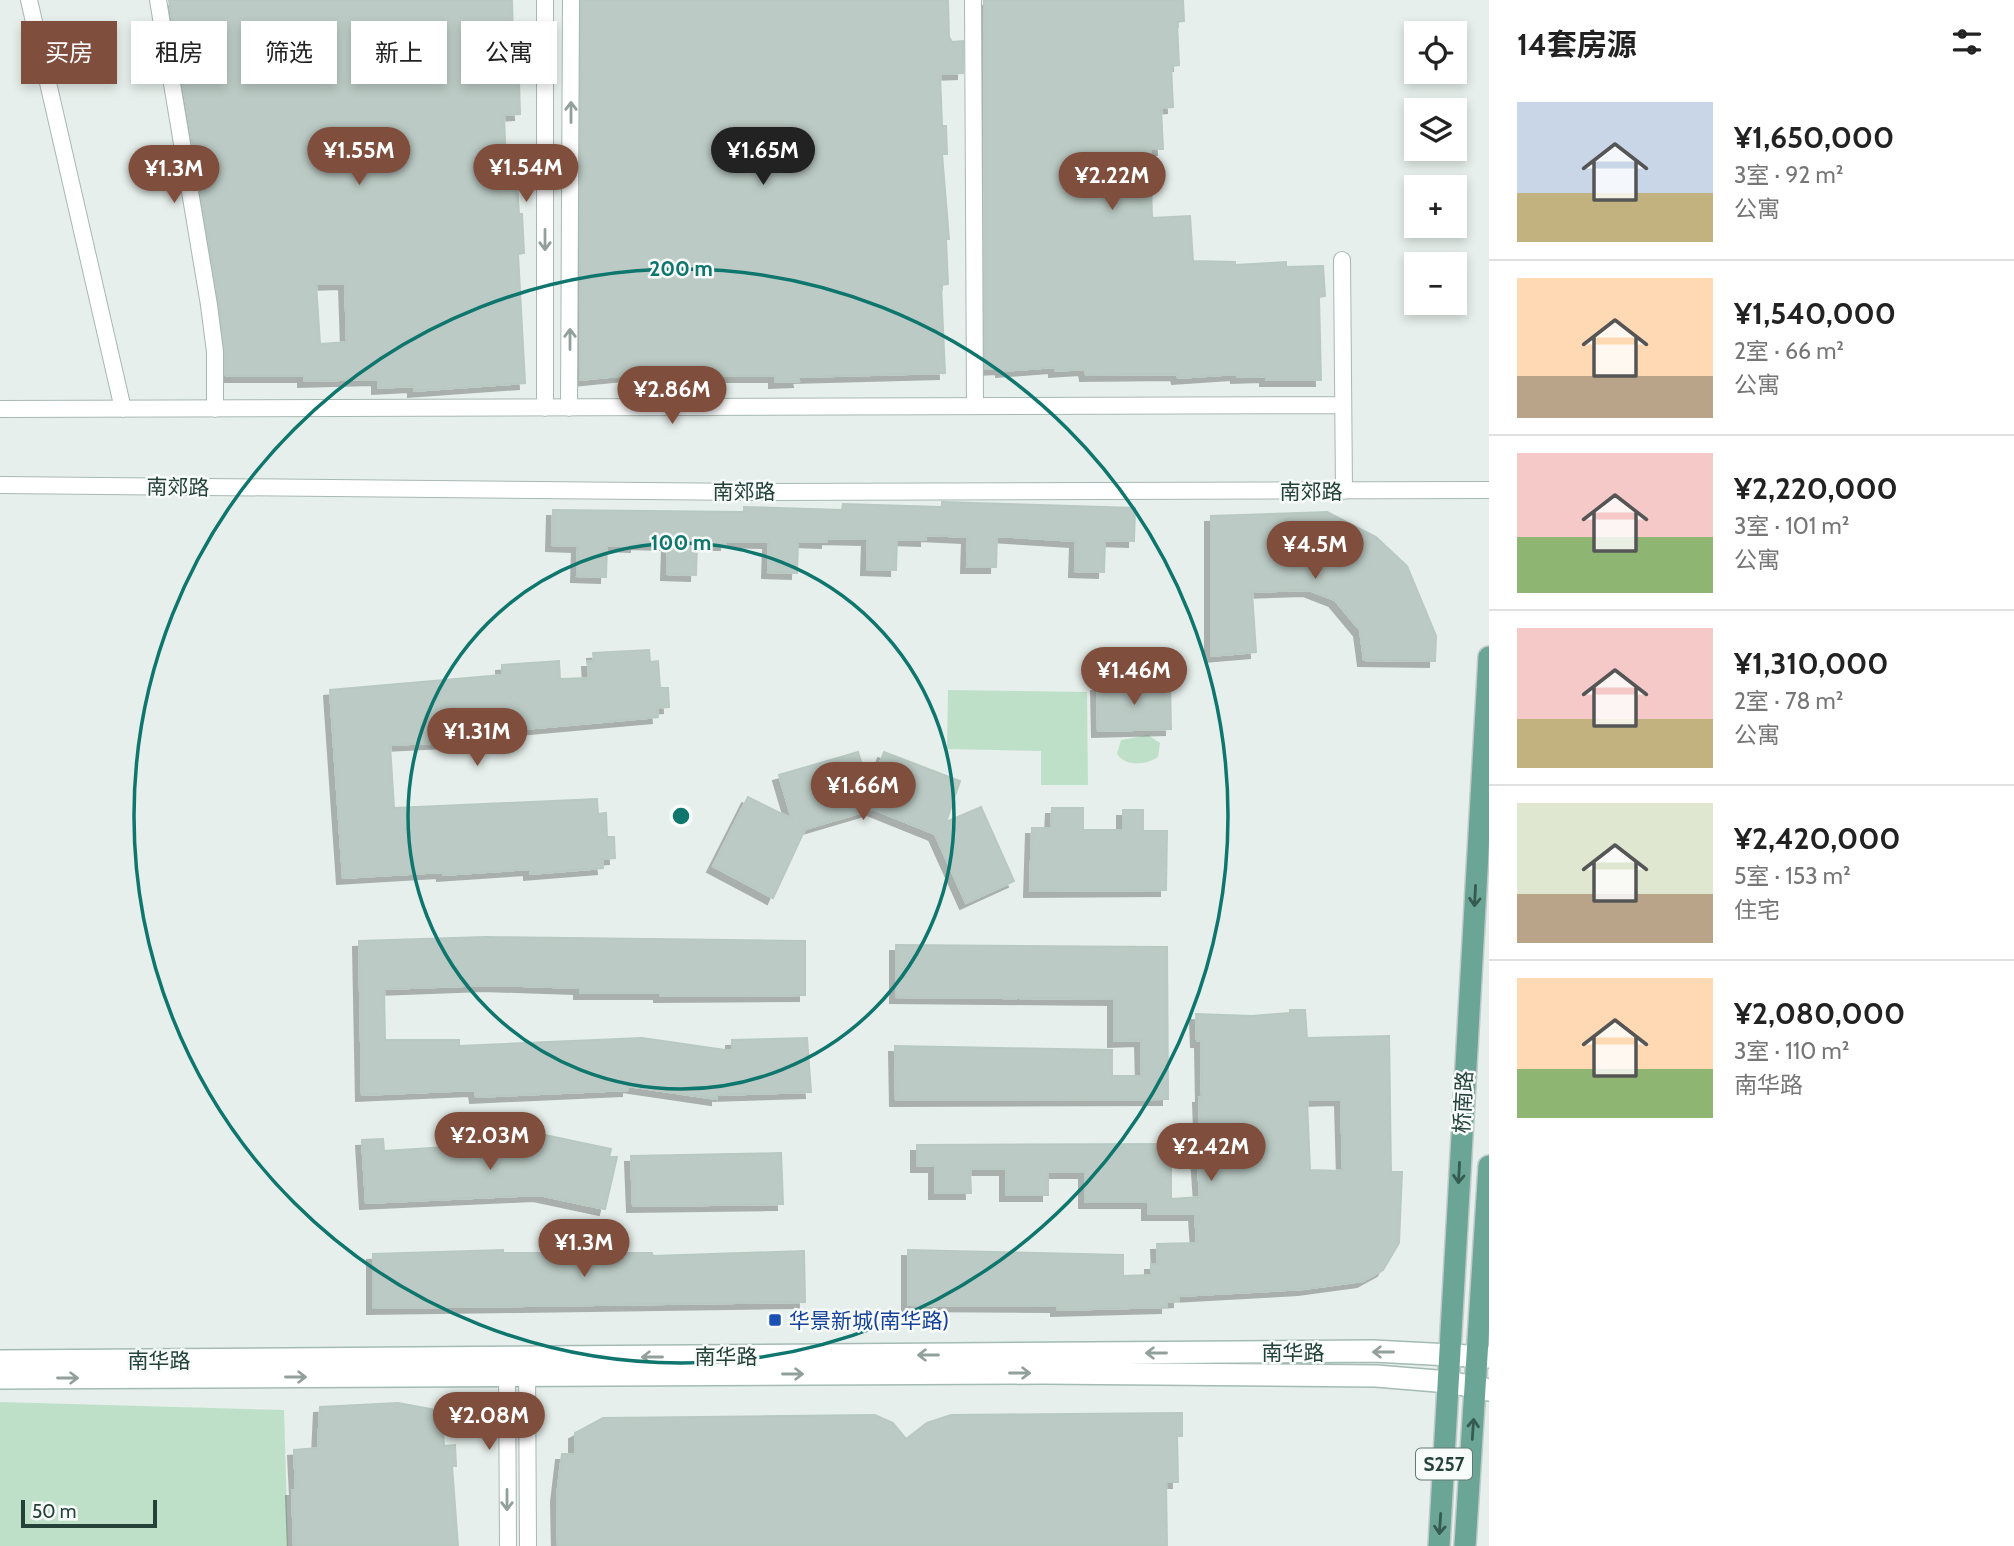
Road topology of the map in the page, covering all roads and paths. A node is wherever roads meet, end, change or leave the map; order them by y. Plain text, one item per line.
1 (29, 0) edge
2 (158, 0) edge
3 (545, 0) edge
4 (571, 0) edge
5 (973, 0) edge
6 (1342, 260) dead end
7 (1343, 405) junction
8 (975, 406) junction
9 (544, 408) junction
10 (569, 408) junction
11 (123, 409) junction
12 (215, 409) junction
13 (0, 410) edge
14 (0, 485) edge
15 (1489, 490) edge
16 (1344, 491) junction
17 (1489, 657) edge
18 (1489, 1166) edge
19 (1451, 1354) junction
20 (1483, 1356) edge
21 (0, 1361) edge
22 (517, 1367) junction
23 (0, 1378) edge
24 (1449, 1382) junction
25 (1483, 1388) edge
26 (1489, 1453) edge
27 (1470, 1479) junction
28 (508, 1546) edge
29 (528, 1546) edge
30 (1438, 1546) edge
31 (1465, 1546) edge

1 - 11 street
2 - 12 street
3 -> 9 street
10 -> 4 street
5 - 8 street
6 - 7 street
7 - 8 street
7 - 16 street
8 - 10 street
9 - 10 street
9 - 12 street
11 - 12 street
11 - 13 street
14 - 16 street, 南郊路
15 - 16 street, 南郊路
17 -> 19 main road, 桥南路 / S257
18 - 20 main road, S257
19 - 20 street, 南华路
19 -> 22 street, 南华路
19 - 24 main road, 桥南路 / S257
20 - 25 main road, S257
21 - 22 street, 南华路
23 -> 22 street, 南华路
22 -> 24 street, 南华路
22 -> 28 street
22 - 29 street
24 - 25 street, 南华路
24 -> 30 main road, 桥南路 / S257
27 -> 25 main road, S257
26 - 27 main road
27 - 31 main road, S257

